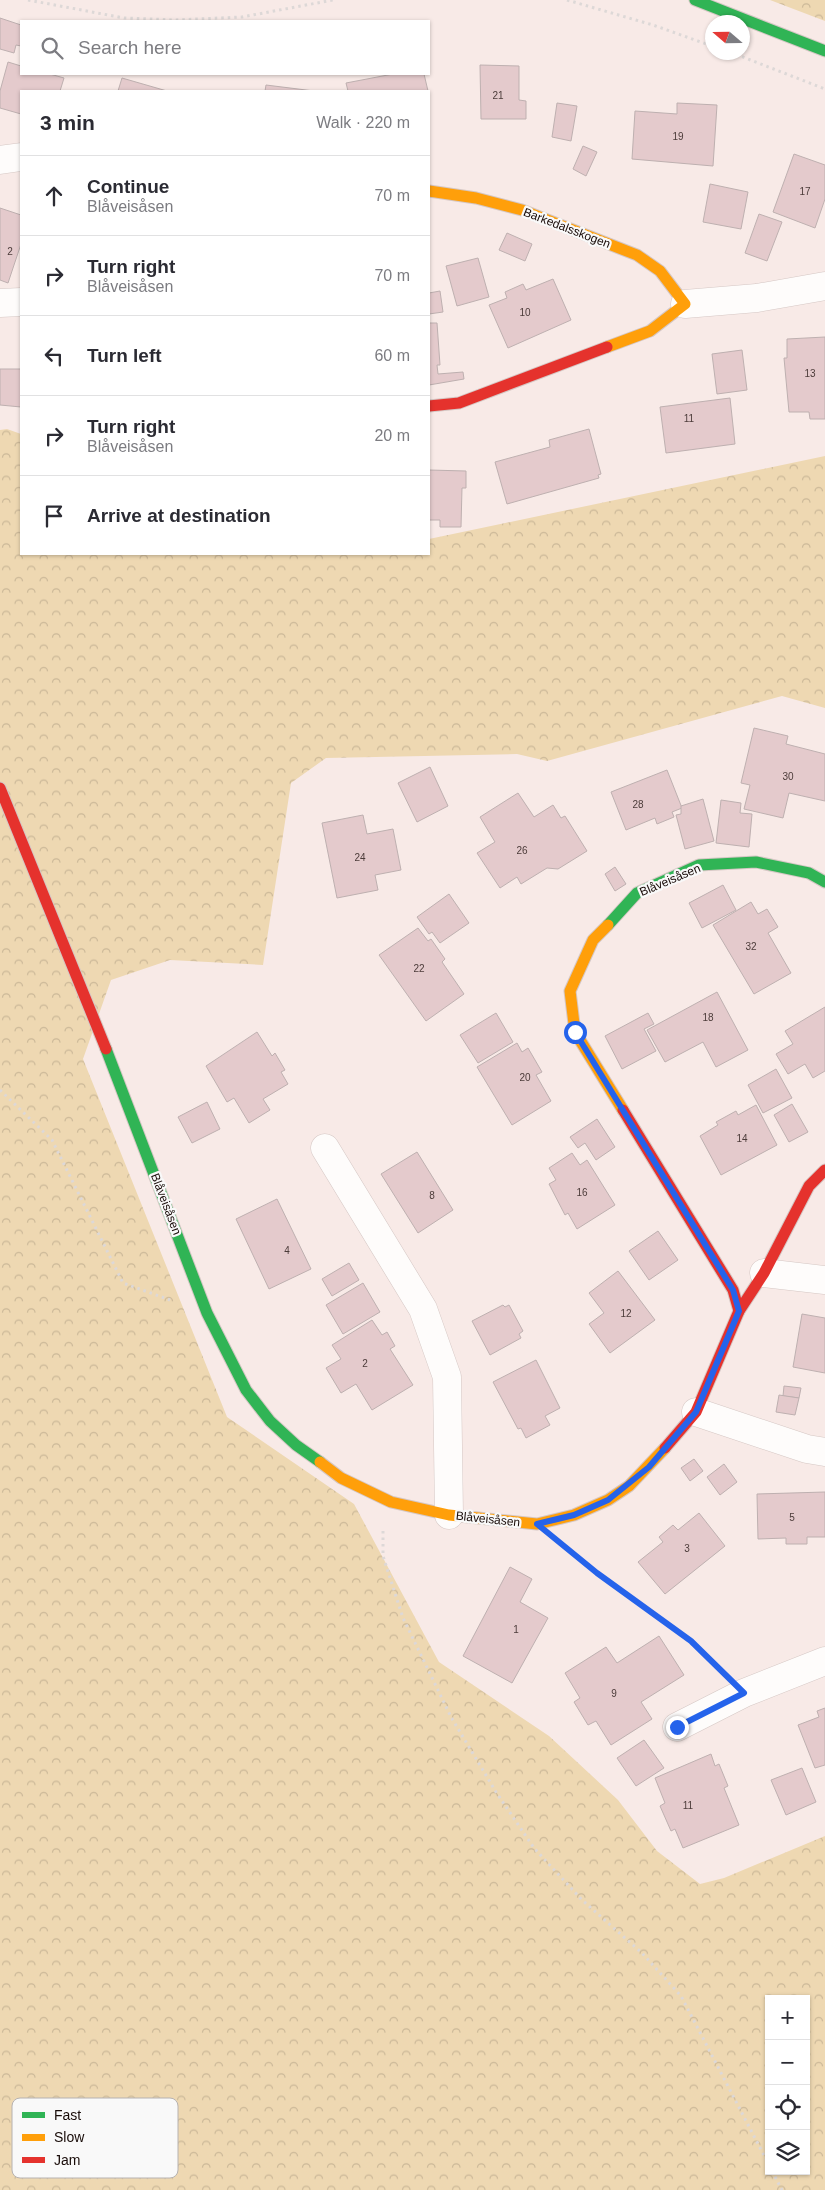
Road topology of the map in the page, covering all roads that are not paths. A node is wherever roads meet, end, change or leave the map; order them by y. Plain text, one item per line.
1 (695, 0) edge
2 (825, 51) edge
3 (20, 157) edge
4 (0, 160) edge
5 (430, 190) edge
6 (825, 286) edge
7 (20, 302) edge
8 (0, 303) edge
9 (685, 304) junction
10 (430, 406) edge
11 (0, 788) edge
12 (825, 882) edge
13 (325, 1148) dead end
14 (825, 1170) edge
15 (764, 1273) junction
16 (825, 1280) edge
17 (739, 1311) junction
18 (696, 1412) junction
19 (825, 1452) edge
20 (449, 1515) junction
21 (825, 1661) edge
22 (677, 1727) dead end

1 - 2 street
3 - 4 street
5 - 9 street, Barkedalsskogen
6 - 9 street
7 - 8 street
9 - 10 street
11 - 20 street, Blåveisåsen
12 - 17 street, Blåveisåsen
13 - 20 street, Blåveisåsen
14 - 15 street, Blåveisåsen
15 - 16 street
15 - 17 street, Blåveisåsen
17 - 18 street, Blåveisåsen
18 - 19 street
18 - 20 street, Blåveisåsen
21 - 22 street

